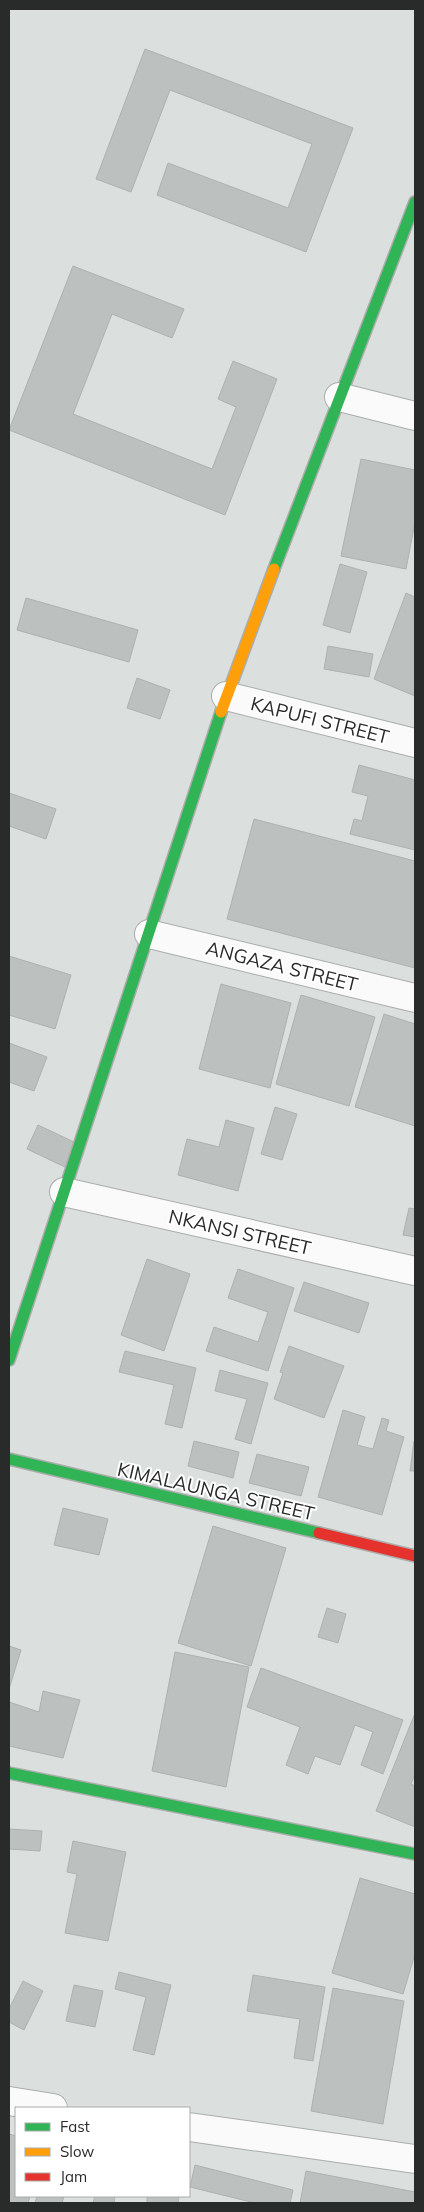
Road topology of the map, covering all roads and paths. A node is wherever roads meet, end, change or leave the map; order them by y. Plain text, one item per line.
1 (415, 202) edge
2 (339, 397) junction
3 (415, 416) edge
4 (226, 696) junction
5 (415, 743) edge
6 (149, 934) junction
7 (415, 998) edge
8 (64, 1192) junction
9 (415, 1271) edge
10 (9, 1360) edge
11 (9, 1459) edge
12 (415, 1556) edge
13 (9, 1774) edge
14 (415, 1854) edge
15 (9, 2101) edge
16 (47, 2107) edge
17 (190, 2127) edge
18 (415, 2159) edge

1 - 2 street
2 - 3 street
2 - 4 street
4 - 5 street, KAPUFI STREET
4 - 6 street
6 - 7 street, ANGAZA STREET
6 - 8 street
8 - 9 street, NKANSI STREET
8 - 10 street
11 - 12 street, KIMALAUNGA STREET
13 - 14 street
15 - 16 street
17 - 18 street

